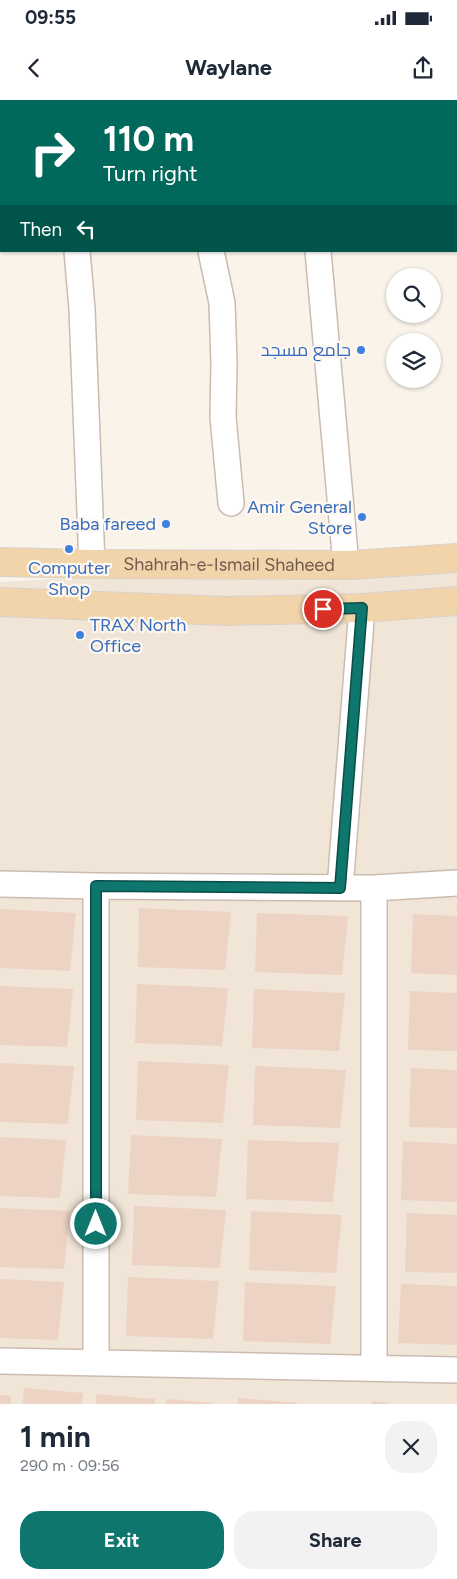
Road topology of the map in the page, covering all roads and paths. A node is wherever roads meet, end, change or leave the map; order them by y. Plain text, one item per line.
1 (77, 252) edge
2 (211, 252) edge
3 (318, 252) edge
4 (231, 503) dead end
5 (457, 558) edge
6 (0, 562) edge
7 (92, 564) junction
8 (346, 564) junction
9 (457, 601) edge
10 (0, 602) edge
11 (362, 608) junction
12 (457, 883) edge
13 (0, 884) edge
14 (96, 886) junction
15 (340, 888) junction
16 (374, 888) junction
17 (0, 1361) edge
18 (96, 1363) junction
19 (374, 1368) junction
20 (457, 1370) edge

1 - 7 street
2 - 4 street
3 - 8 street
5 - 8 main road, Shahrah-e-Ismail Shaheed
6 - 7 main road, Shahrah-e-Ismail Shaheed
7 - 8 main road, Shahrah-e-Ismail Shaheed
9 - 11 main road
10 - 11 main road
11 - 15 street
12 - 16 street
13 - 14 street
14 - 15 street
14 - 18 street
15 - 16 street
16 - 19 street
17 - 18 street
18 - 19 street
19 - 20 street

